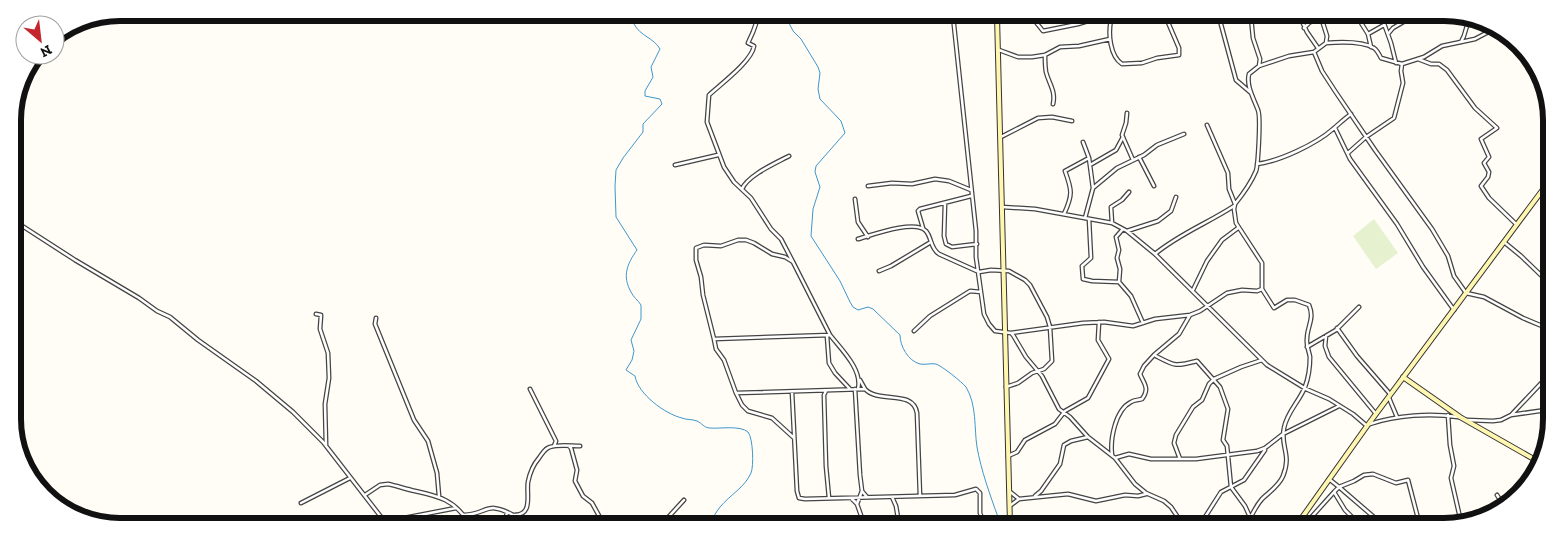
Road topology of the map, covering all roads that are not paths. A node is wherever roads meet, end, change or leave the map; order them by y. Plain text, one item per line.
1 (757, 21) edge
2 (953, 21) edge
3 (998, 21) edge
4 (1035, 21) edge
5 (1087, 21) edge
6 (1111, 21) edge
7 (1167, 21) edge
8 (1220, 21) edge
9 (1252, 21) edge
10 (1301, 21) edge
11 (1313, 21) edge
12 (1323, 21) edge
13 (1360, 21) edge
14 (1383, 21) edge
15 (1405, 21) edge
16 (1466, 24) edge
17 (1384, 25) junction
18 (1304, 28) junction
19 (1488, 32) edge
20 (1368, 34) junction
21 (1388, 34) junction
22 (1110, 39) junction
23 (1326, 43) junction
24 (1460, 43) junction
25 (1371, 47) junction
26 (1318, 48) junction
27 (998, 50) junction
28 (1314, 52) junction
29 (1045, 55) junction
30 (1418, 59) junction
31 (1396, 62) junction
32 (1402, 64) junction
33 (1259, 66) junction
34 (1251, 93) junction
35 (1052, 104) dead end
36 (1127, 114) dead end
37 (1351, 114) junction
38 (1072, 121) dead end
39 (1207, 124) dead end
40 (1335, 128) junction
41 (1184, 134) dead end
42 (1366, 136) junction
43 (1000, 137) junction
44 (1122, 137) junction
45 (1083, 142) dead end
46 (1348, 153) junction
47 (718, 155) junction
48 (789, 156) dead end
49 (1139, 157) junction
50 (1089, 158) junction
51 (1133, 160) junction
52 (1257, 164) junction
53 (1090, 165) junction
54 (676, 166) dead end
55 (868, 186) dead end
56 (1154, 186) dead end
57 (1093, 188) junction
58 (742, 189) junction
59 (971, 190) junction
60 (1543, 190) edge
61 (1129, 192) dead end
62 (971, 196) junction
63 (1176, 197) dead end
64 (855, 199) dead end
65 (946, 203) junction
66 (1235, 205) junction
67 (1002, 206) junction
68 (1064, 214) junction
69 (1087, 219) junction
70 (1112, 223) junction
71 (21, 225) edge
72 (1517, 225) junction
73 (1238, 228) junction
74 (923, 229) junction
75 (1123, 229) junction
76 (1127, 231) junction
77 (1232, 232) junction
78 (1242, 233) junction
79 (868, 237) junction
80 (858, 239) dead end
81 (930, 242) junction
82 (1504, 242) junction
83 (977, 244) junction
84 (1155, 254) junction
85 (793, 262) junction
86 (1003, 270) junction
87 (879, 271) dead end
88 (979, 272) junction
89 (1543, 277) edge
90 (1119, 282) junction
91 (1262, 289) junction
92 (1192, 290) junction
93 (981, 292) junction
94 (1466, 293) junction
95 (1206, 306) junction
96 (1359, 307) dead end
97 (1454, 310) junction
98 (316, 314) dead end
99 (1190, 315) junction
100 (376, 318) dead end
101 (1099, 322) junction
102 (1143, 323) junction
103 (1543, 326) edge
104 (1050, 327) junction
105 (1338, 328) junction
106 (914, 331) dead end
107 (1005, 333) junction
108 (1011, 334) junction
109 (829, 336) junction
110 (1326, 336) junction
111 (714, 339) junction
112 (1307, 347) junction
113 (1154, 355) junction
114 (1262, 360) junction
115 (1038, 371) junction
116 (1403, 378) junction
117 (1214, 379) junction
118 (860, 380) junction
119 (1543, 381) edge
120 (1006, 388) junction
121 (1304, 388) junction
122 (530, 389) dead end
123 (856, 389) junction
124 (865, 389) junction
125 (850, 390) junction
126 (820, 391) junction
127 (826, 391) junction
128 (792, 392) junction
129 (736, 394) junction
130 (824, 395) junction
131 (1389, 395) junction
132 (1339, 406) junction
133 (1543, 410) edge
134 (1062, 413) junction
135 (1376, 414) junction
136 (1511, 415) junction
137 (1448, 416) junction
138 (1397, 417) junction
139 (1460, 417) junction
140 (1465, 420) junction
141 (1367, 425) junction
142 (1283, 434) junction
143 (794, 438) junction
144 (1088, 438) junction
145 (567, 445) junction
146 (554, 446) junction
147 (580, 446) dead end
148 (326, 447) junction
149 (1265, 448) junction
150 (1007, 456) junction
151 (1228, 456) junction
152 (1114, 457) junction
153 (1180, 458) junction
154 (1534, 459) edge
155 (350, 478) junction
156 (1329, 478) junction
157 (1231, 487) junction
158 (1338, 487) junction
159 (862, 491) junction
160 (1009, 491) junction
161 (1334, 492) junction
162 (1146, 494) junction
163 (364, 495) junction
164 (1497, 495) dead end
165 (439, 496) junction
166 (920, 496) junction
167 (858, 497) junction
168 (867, 497) junction
169 (892, 497) junction
170 (1034, 497) junction
171 (829, 498) junction
172 (851, 498) junction
173 (901, 498) junction
174 (1019, 499) junction
175 (684, 500) dead end
176 (1500, 500) edge
177 (301, 503) dead end
178 (857, 504) junction
179 (896, 506) junction
180 (1010, 506) junction
181 (456, 508) junction
182 (507, 512) junction
183 (464, 515) junction
184 (516, 515) junction
185 (1460, 516) edge
186 (1250, 517) joint
187 (382, 518) edge
188 (404, 518) edge
189 (466, 518) edge
190 (506, 518) edge
191 (519, 518) edge
192 (599, 518) edge
193 (668, 518) edge
194 (862, 518) edge
195 (898, 518) edge
196 (982, 518) edge
197 (1010, 518) edge
198 (1179, 518) edge
199 (1204, 518) edge
200 (1302, 518) edge
201 (1311, 518) edge
202 (1353, 518) edge
203 (1375, 518) edge
204 (1418, 518) edge

1 - 47 street
2 - 59 street
3 - 27 street
4 - 5 street
6 - 22 street
7 - 22 street
8 - 34 street
9 - 33 street
10 - 18 street
11 - 18 street
12 - 23 street
13 - 20 street
14 - 17 street
15 - 21 street
16 - 24 street
17 - 20 street
17 - 21 street
18 - 26 street
19 - 24 street
20 - 25 street
21 - 31 street
22 - 29 street
23 - 25 street
23 - 26 street
24 - 30 street
25 - 31 street
26 - 28 street
27 - 29 street
27 - 43 street
28 - 33 street
28 - 37 street
29 - 35 street
30 - 32 street
30 - 72 street
31 - 32 street
32 - 42 street
33 - 34 street
34 - 52 street
36 - 44 street
37 - 40 street
37 - 42 street
38 - 43 street
39 - 66 street
40 - 46 street
40 - 52 street
41 - 49 street
42 - 46 street
42 - 94 street
43 - 67 street
44 - 51 street
44 - 53 street
45 - 50 street
46 - 97 street
47 - 54 street
47 - 58 street
48 - 58 street
49 - 51 street
49 - 56 street
50 - 53 street
50 - 68 street
51 - 57 street
52 - 66 street
53 - 57 street
55 - 59 street
57 - 69 street
58 - 85 street
59 - 62 street
60 - 72 street
61 - 70 street
62 - 65 street
62 - 83 street
63 - 76 street
64 - 79 street
65 - 74 street
65 - 83 street
66 - 73 street
66 - 84 street
67 - 68 street
67 - 86 street
68 - 69 street
69 - 70 street
69 - 90 street
70 - 75 street
71 - 148 street
72 - 82 street
73 - 77 street
73 - 78 street
74 - 79 street
74 - 81 street
75 - 76 street
75 - 90 street
76 - 84 street
77 - 78 street
77 - 92 street
78 - 91 street
79 - 80 street
81 - 87 street
81 - 88 street
82 - 89 street
82 - 94 street
83 - 88 street
84 - 92 street
85 - 109 street
85 - 111 street
86 - 88 street
86 - 104 street
86 - 107 street
88 - 93 street
90 - 102 street
91 - 95 street
91 - 112 street
92 - 95 street
93 - 106 street
93 - 107 street
94 - 97 street
94 - 103 street
95 - 99 street
95 - 114 street
96 - 105 street
97 - 116 street
98 - 148 street
99 - 102 street
99 - 113 street
100 - 165 street
101 - 102 street
101 - 104 street
101 - 134 street
104 - 108 street
104 - 115 street
105 - 110 street
105 - 131 street
107 - 108 street
107 - 120 street
108 - 115 street
109 - 111 street
109 - 118 street
109 - 125 street
110 - 112 street
110 - 135 street
111 - 129 street
112 - 121 street
113 - 117 street
113 - 152 street
114 - 117 street
114 - 121 street
115 - 120 street
115 - 134 street
116 - 131 street
116 - 139 street
117 - 151 street
117 - 153 street
118 - 123 street
118 - 124 street
119 - 136 street
120 - 150 street
121 - 132 street
121 - 142 street
122 - 146 street
123 - 124 street
123 - 125 street
123 - 159 street
124 - 166 street
125 - 127 street
126 - 127 street
126 - 128 street
126 - 130 street
127 - 130 street
128 - 129 street
128 - 143 street
129 - 143 street
130 - 171 street
131 - 135 street
131 - 138 street
132 - 141 street
132 - 142 street
133 - 136 street
134 - 144 street
134 - 150 street
135 - 141 street
136 - 140 street
137 - 138 street
137 - 139 street
137 - 185 street
138 - 141 street
139 - 140 street
140 - 154 street
141 - 156 street
142 - 149 street
142 - 186 street
143 - 171 street
144 - 152 street
144 - 170 street
145 - 146 street
145 - 147 street
145 - 192 street
146 - 184 street
148 - 155 street
149 - 151 street
149 - 157 street
150 - 160 street
151 - 153 street
151 - 157 street
152 - 153 street
152 - 162 street
155 - 163 street
155 - 177 street
156 - 158 street
156 - 200 street
157 - 186 street
157 - 199 street
158 - 161 street
158 - 203 street
158 - 204 street
159 - 167 street
159 - 168 street
160 - 174 street
160 - 180 street
161 - 201 street
161 - 202 street
162 - 170 street
162 - 198 street
163 - 165 street
163 - 187 street
164 - 176 street
165 - 181 street
166 - 173 street
166 - 196 street
167 - 168 street
167 - 172 street
167 - 178 street
168 - 169 street
169 - 173 street
169 - 179 street
170 - 174 street
171 - 172 street
172 - 178 street
173 - 179 street
174 - 180 street
175 - 193 street
178 - 194 street
179 - 195 street
180 - 197 street
181 - 183 street
181 - 188 street
182 - 183 street
182 - 184 street
182 - 190 street
183 - 189 street
184 - 191 street

